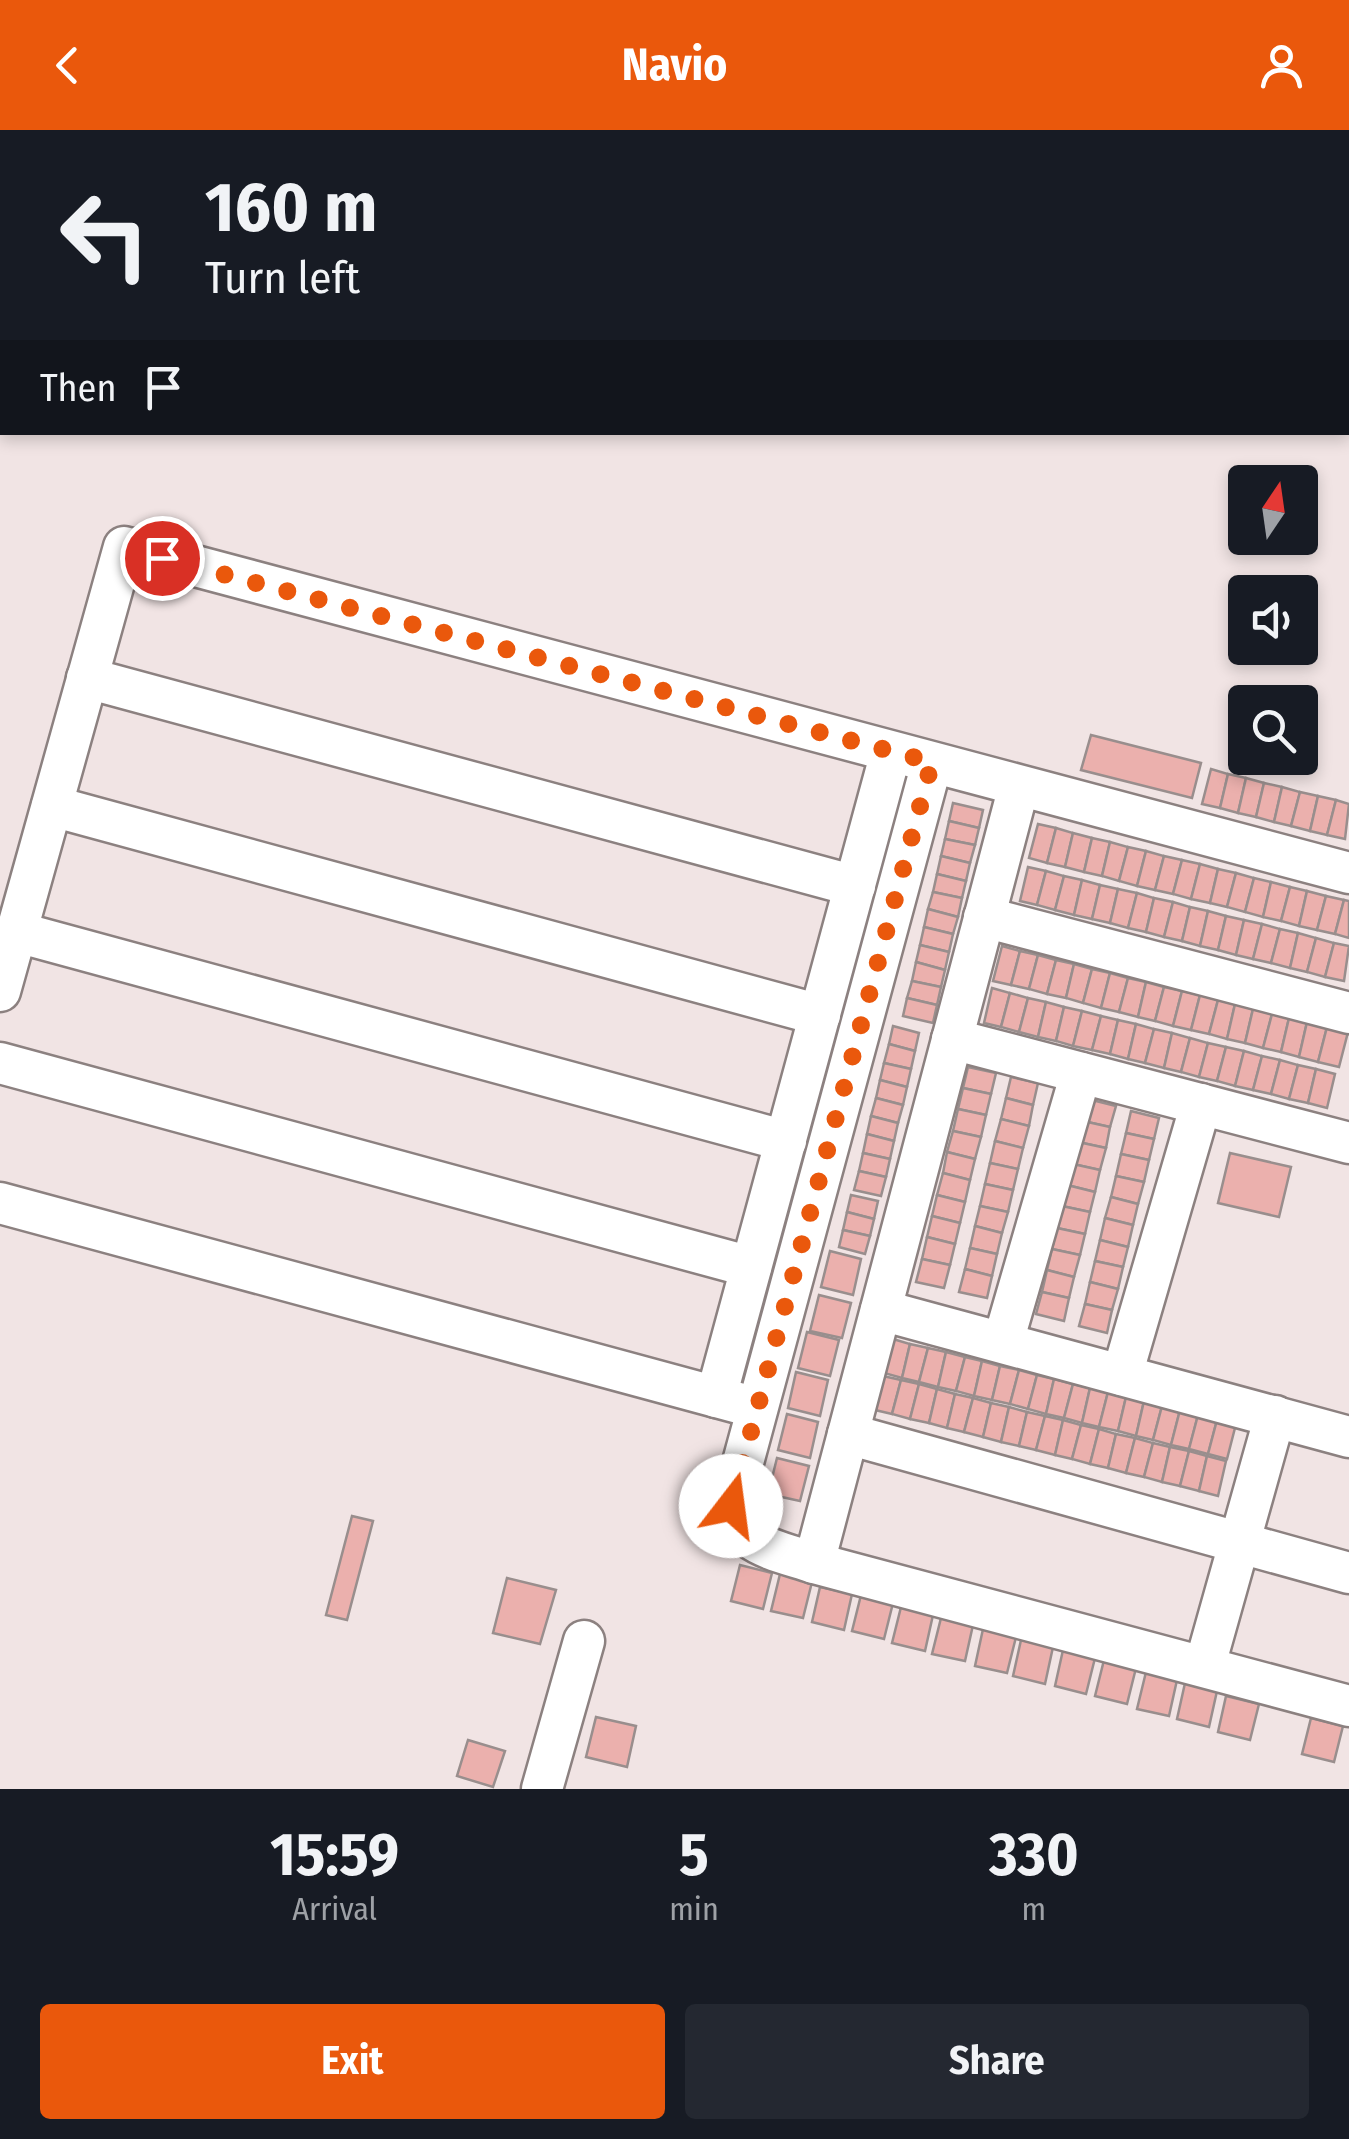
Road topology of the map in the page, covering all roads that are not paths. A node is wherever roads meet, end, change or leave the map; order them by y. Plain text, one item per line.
1 (88, 678) junction
2 (891, 752) junction
3 (932, 762) junction
4 (1019, 786) junction
5 (52, 806) junction
6 (1349, 874) edge
7 (855, 886) junction
8 (984, 917) junction
9 (16, 932) junction
10 (0, 991) edge
11 (1349, 1013) edge
12 (820, 1015) junction
13 (952, 1040) junction
14 (0, 1063) edge
15 (1082, 1073) junction
16 (1200, 1104) junction
17 (786, 1141) junction
18 (1349, 1143) edge
19 (0, 1203) edge
20 (751, 1267) junction
21 (881, 1310) junction
22 (1003, 1342) junction
23 (1122, 1375) junction
24 (716, 1397) junction
25 (757, 1408) junction
26 (1274, 1416) junction
27 (848, 1434) junction
28 (1349, 1436) edge
29 (1240, 1543) junction
30 (814, 1563) junction
31 (1349, 1573) edge
32 (584, 1641) dead end
33 (1206, 1665) junction
34 (1349, 1706) edge
35 (542, 1789) edge

1 - 2 street
1 - 5 street
1 - 7 street
2 - 3 street
2 - 7 street
3 - 4 street
3 - 25 street
4 - 6 street
4 - 8 street
5 - 9 street
5 - 12 street
7 - 12 street
8 - 11 street
8 - 13 street
9 - 10 street
9 - 17 street
12 - 17 street
13 - 15 street
13 - 21 street
14 - 20 street
15 - 16 street
15 - 22 street
16 - 18 street
16 - 23 street
17 - 20 street
19 - 24 street
20 - 24 street
21 - 22 street
21 - 27 street
22 - 23 street
23 - 26 street
24 - 25 street
25 - 30 street
26 - 28 street
26 - 29 street
27 - 29 street
27 - 30 street
29 - 31 street
29 - 33 street
30 - 33 street
32 - 35 street
33 - 34 street

